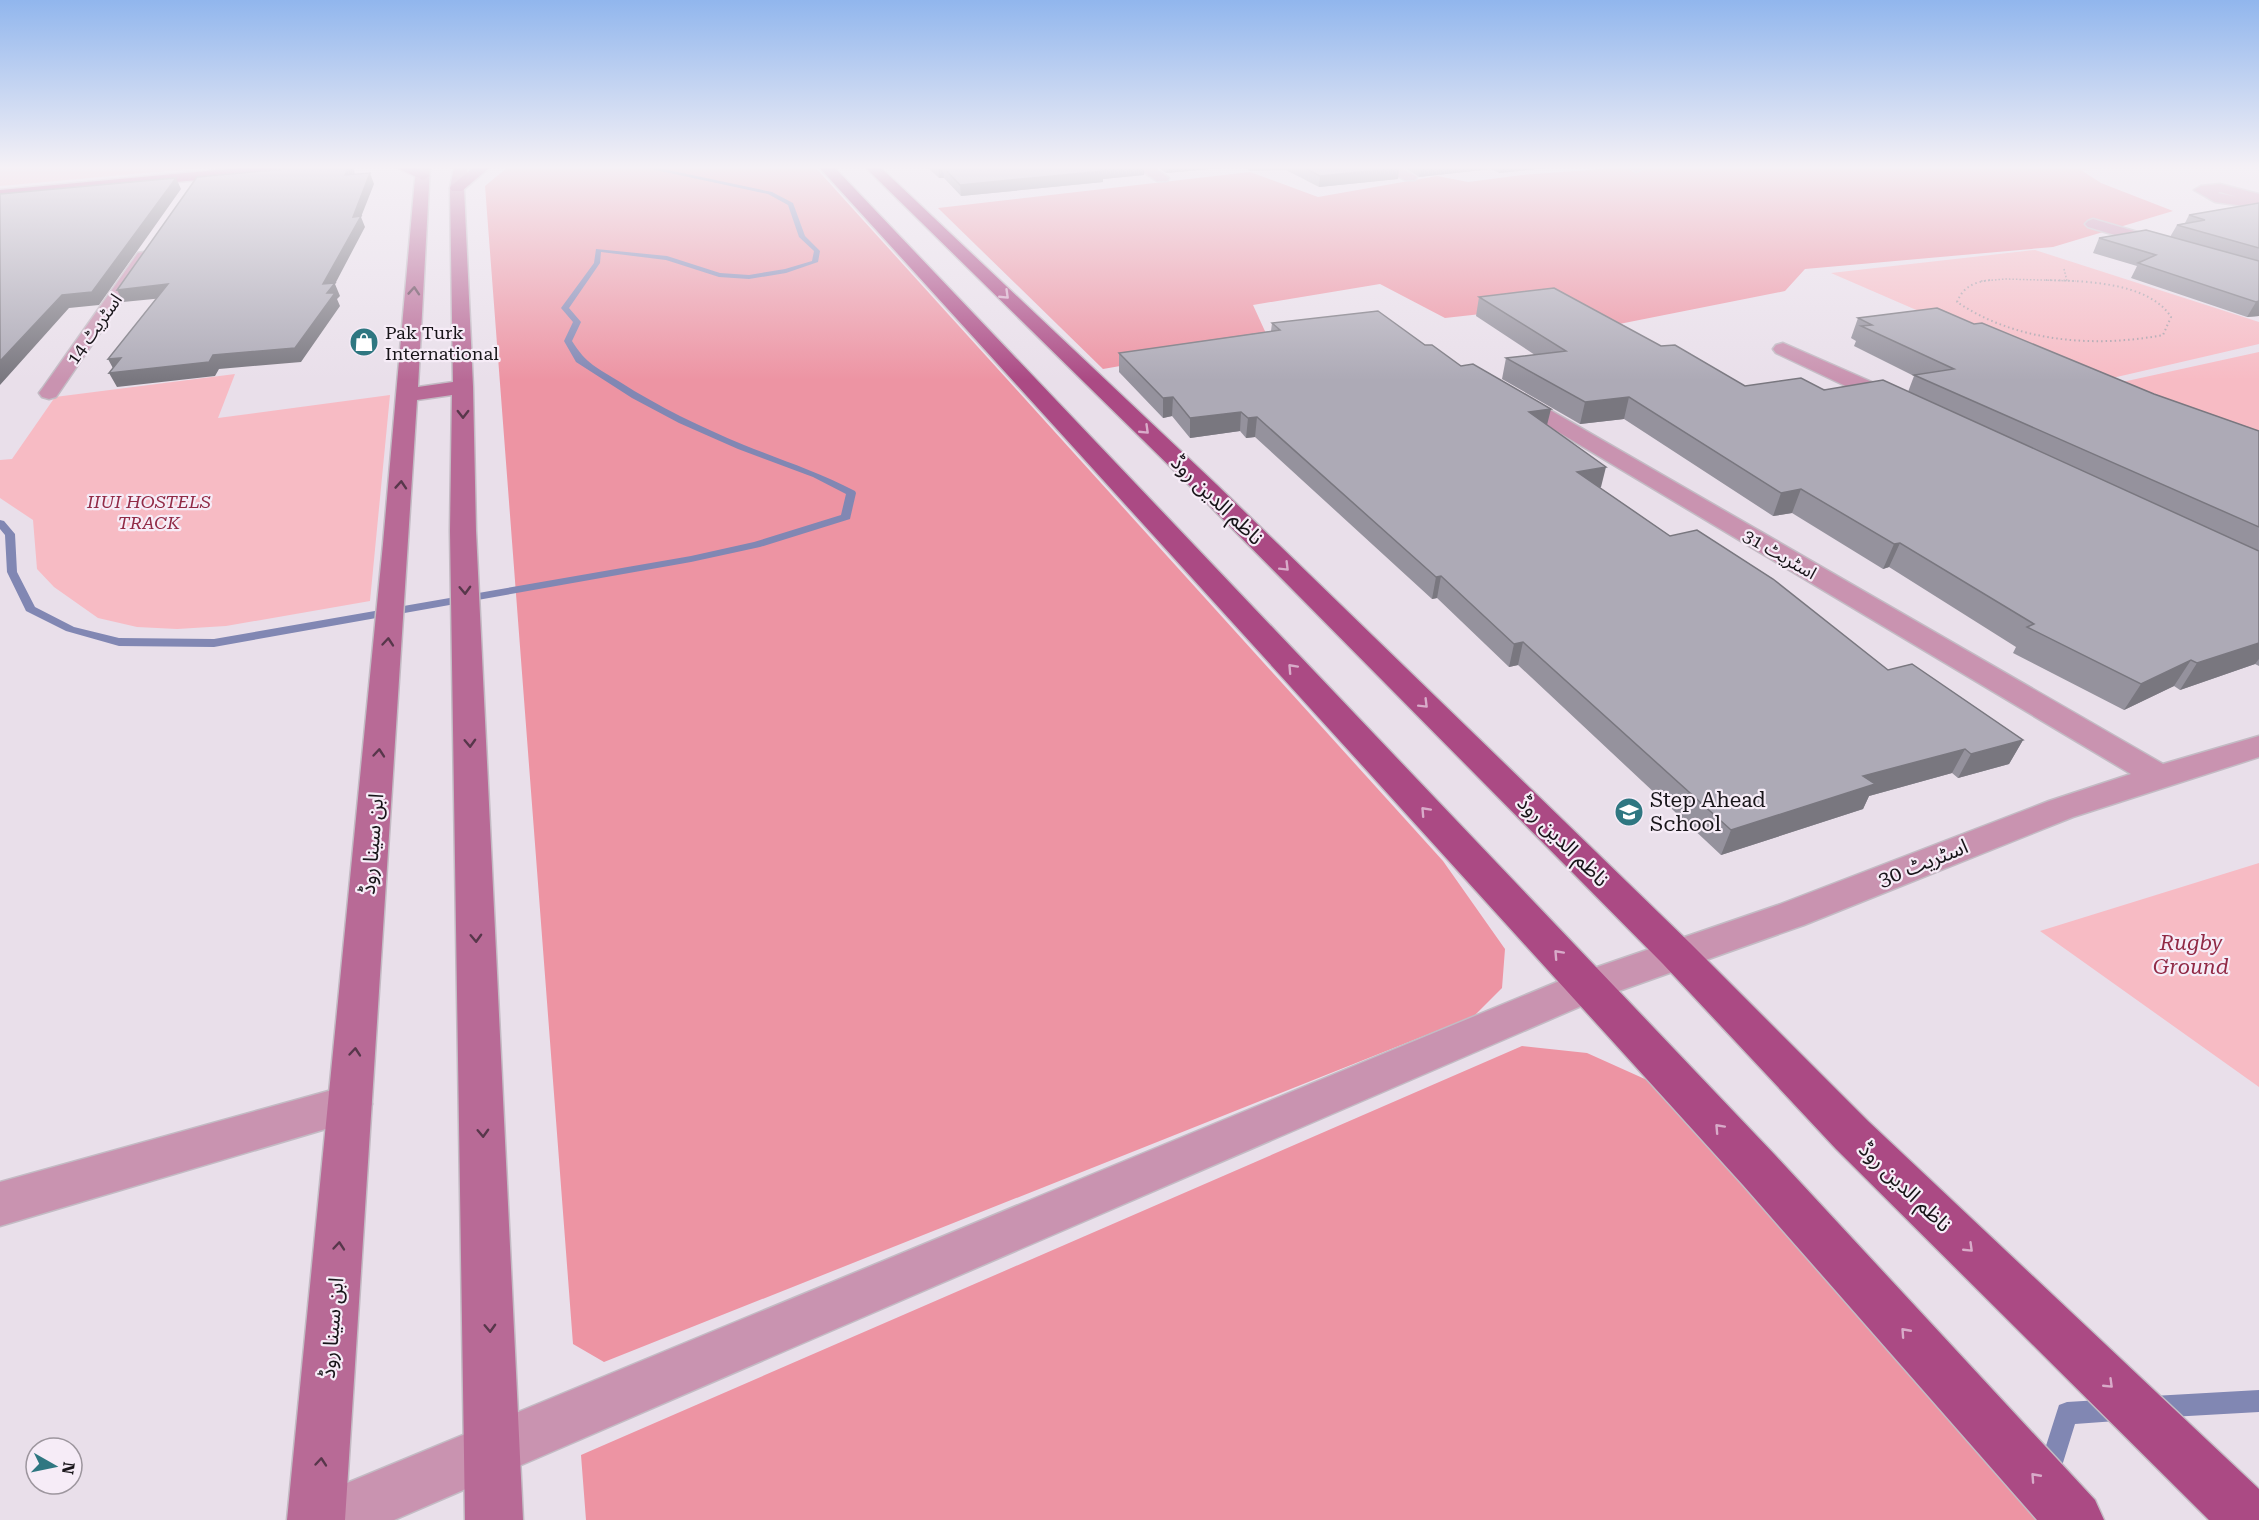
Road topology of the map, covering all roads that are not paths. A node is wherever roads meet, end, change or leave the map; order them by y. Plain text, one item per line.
1 (418, 238) edge
2 (459, 238) edge
3 (892, 238) edge
4 (946, 238) edge
5 (2141, 238) edge
6 (154, 242) edge
7 (2182, 250) edge
8 (1783, 349) dead end
9 (1494, 386) edge
10 (463, 387) junction
11 (49, 393) dead end
12 (407, 395) junction
13 (1912, 409) edge
14 (2259, 746) edge
15 (2158, 776) junction
16 (1677, 954) junction
17 (1588, 986) junction
18 (350, 1104) junction
19 (0, 1204) edge
20 (494, 1447) junction
21 (316, 1520) edge
22 (326, 1520) edge
23 (494, 1520) edge
24 (2074, 1520) edge
25 (2250, 1520) edge

12 -> 1 main road, ابن سینا روڈ
2 - 10 main road
17 -> 3 main road
4 -> 16 main road, ناظم الدین روڈ
5 - 7 street
6 - 11 street, اسٹریٹ 14
8 - 13 street
9 - 15 street, اسٹریٹ 31
10 - 12 main road
10 -> 20 main road
18 -> 12 main road, ابن سینا روڈ
14 - 15 street, اسٹریٹ 30
15 - 16 street, اسٹریٹ 30
16 - 17 street, اسٹریٹ 30
16 -> 25 main road, ناظم الدین روڈ
17 - 20 street, اسٹریٹ 30
24 -> 17 main road
18 - 19 street
21 -> 18 main road, ابن سینا روڈ
20 - 22 street, اسٹریٹ 30
20 - 23 main road

